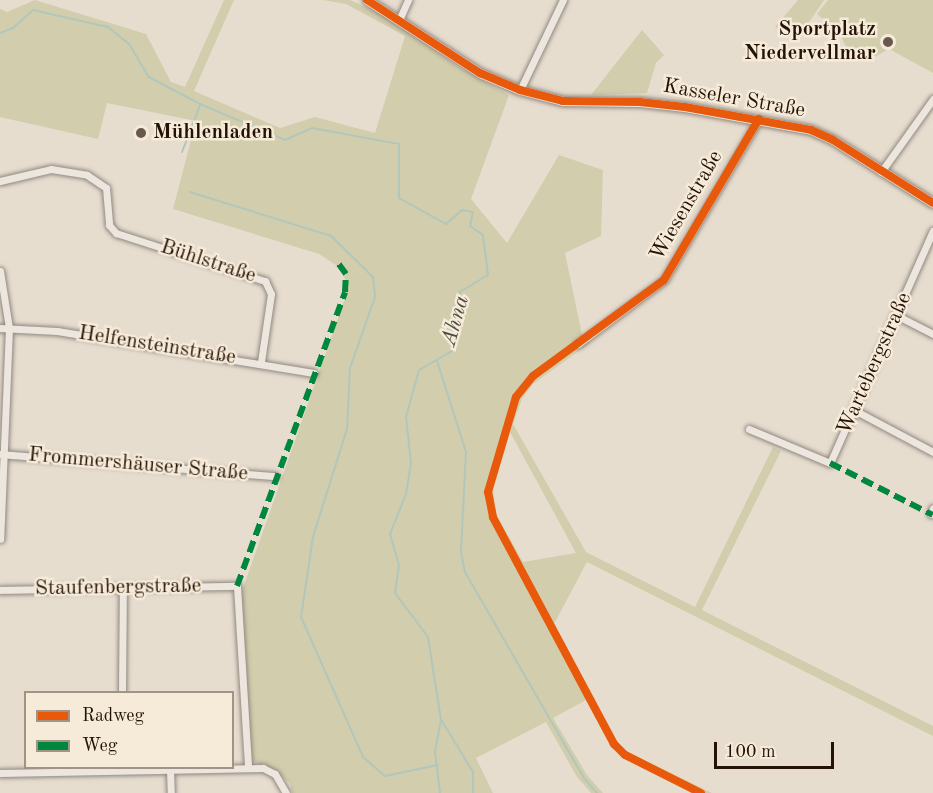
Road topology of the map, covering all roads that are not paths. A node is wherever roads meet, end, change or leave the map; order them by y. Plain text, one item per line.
1 (367, 0) edge
2 (408, 0) edge
3 (563, 0) edge
4 (400, 18) junction
5 (520, 90) junction
6 (933, 99) edge
7 (759, 119) junction
8 (881, 172) junction
9 (0, 181) edge
10 (933, 203) edge
11 (933, 231) edge
12 (0, 271) edge
13 (896, 315) junction
14 (0, 328) edge
15 (9, 328) junction
16 (933, 333) edge
17 (578, 344) dead end
18 (261, 362) junction
19 (314, 373) dead end
20 (856, 411) junction
21 (749, 429) dead end
22 (933, 452) edge
23 (3, 454) edge
24 (275, 476) dead end
25 (0, 539) edge
26 (123, 587) junction
27 (0, 590) edge
28 (122, 691) edge
29 (234, 768) edge
30 (248, 768) junction
31 (122, 769) edge
32 (210, 769) edge
33 (171, 770) junction
34 (0, 773) edge
35 (171, 793) edge
36 (286, 793) edge

1 - 4 main road, Kasseler Straße
2 - 4 street
3 - 5 street
4 - 5 main road, Kasseler Straße
5 - 7 main road, Kasseler Straße
6 - 8 street
7 - 8 main road, Kasseler Straße
7 - 17 street, Wiesenstraße
8 - 10 main road, Kasseler Straße
9 - 18 street, Bühlstraße
11 - 13 street, Wartebergstraße
12 - 15 street
13 - 16 street
13 - 20 street, Wartebergstraße
14 - 15 street, Helfensteinstraße
15 - 18 street, Helfensteinstraße
15 - 23 street
18 - 19 street, Helfensteinstraße
20 - 21 street, Wartebergstraße
20 - 22 street
23 - 24 street, Frommershäuser Straße
23 - 25 street
26 - 27 street, Staufenbergstraße
26 - 28 street
26 - 30 street, Staufenbergstraße
29 - 30 street
30 - 36 street
31 - 33 street
31 - 34 street
32 - 33 street
33 - 35 street

